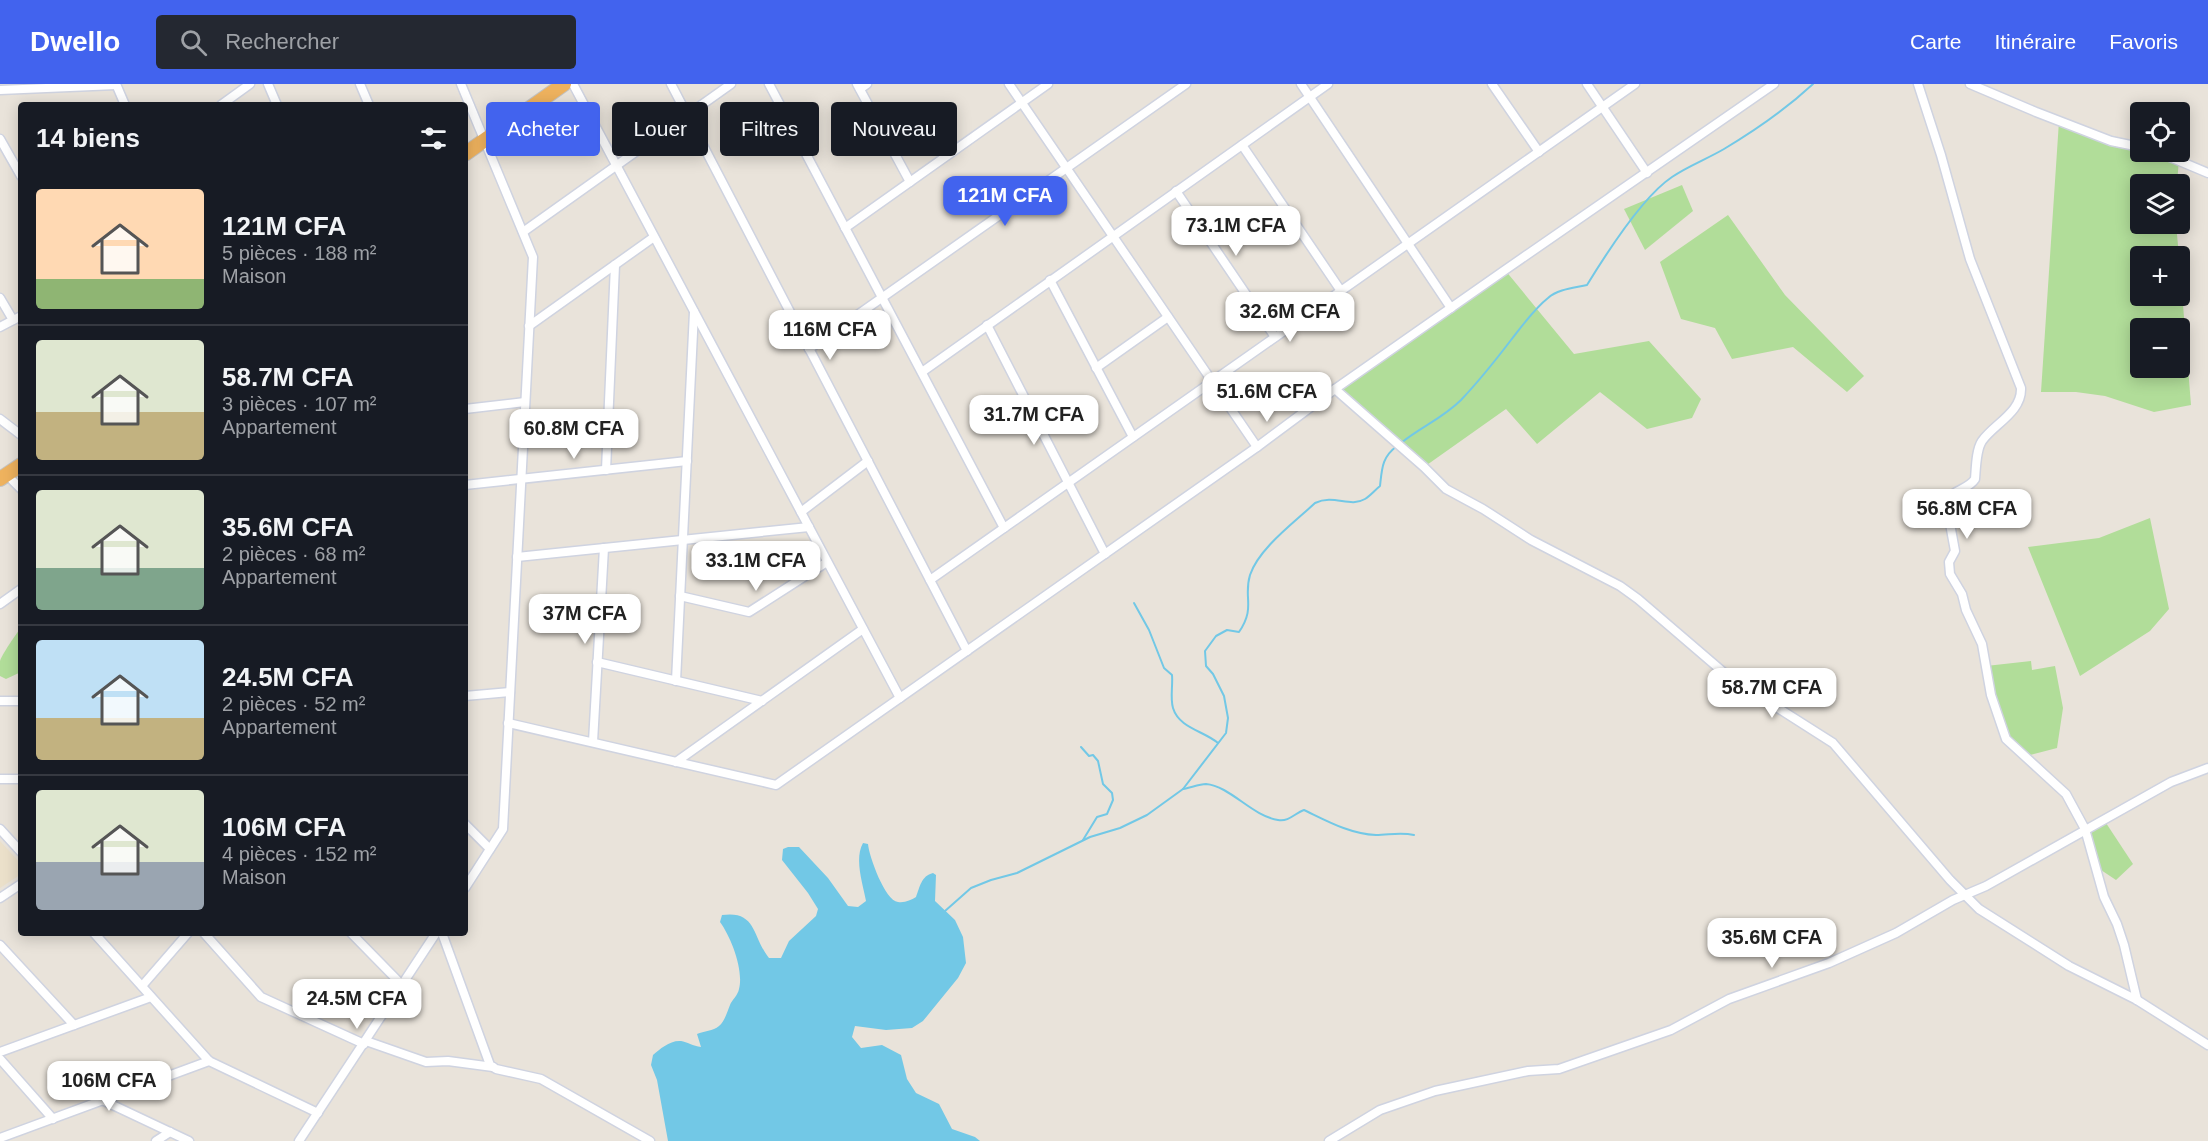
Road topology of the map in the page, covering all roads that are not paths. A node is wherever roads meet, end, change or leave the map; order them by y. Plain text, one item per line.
1 (250, 84) edge
2 (268, 84) edge
3 (360, 84) edge
4 (461, 84) edge
5 (564, 84) edge
6 (573, 84) edge
7 (671, 84) edge
8 (731, 84) edge
9 (769, 84) edge
10 (1009, 84) edge
11 (1048, 84) edge
12 (1186, 84) edge
13 (1301, 84) edge
14 (1329, 84) edge
15 (1492, 84) edge
16 (1587, 84) edge
17 (1635, 84) edge
18 (1774, 84) edge
19 (1918, 84) edge
20 (1970, 84) edge
21 (116, 85) edge
22 (862, 86) edge
23 (0, 90) edge
24 (1310, 97) junction
25 (124, 102) edge
26 (224, 102) edge
27 (276, 102) edge
28 (365, 102) edge
29 (680, 102) edge
30 (705, 102) edge
31 (1022, 103) junction
32 (1602, 107) junction
33 (0, 139) edge
34 (485, 140) junction
35 (1242, 145) junction
36 (2130, 145) edge
37 (468, 152) edge
38 (1539, 152) junction
39 (708, 155) edge
40 (630, 156) edge
41 (2183, 162) edge
42 (616, 166) junction
43 (1066, 168) junction
44 (18, 170) edge
45 (2208, 172) edge
46 (1647, 173) junction
47 (910, 182) junction
48 (1176, 191) junction
49 (845, 228) junction
50 (522, 232) junction
51 (1112, 236) junction
52 (654, 237) junction
53 (1408, 244) junction
54 (615, 265) junction
55 (1050, 280) junction
56 (1341, 291) junction
57 (0, 298) edge
58 (882, 298) junction
59 (1451, 308) junction
60 (694, 312) junction
61 (1168, 317) junction
62 (17, 318) edge
63 (987, 325) junction
64 (529, 326) junction
65 (0, 327) edge
66 (1275, 337) junction
67 (809, 349) junction
68 (1096, 368) junction
69 (921, 372) junction
70 (1212, 382) junction
71 (1335, 389) junction
72 (525, 402) junction
73 (468, 409) edge
74 (0, 419) edge
75 (18, 433) edge
76 (1133, 437) junction
77 (1257, 447) junction
78 (687, 461) junction
79 (868, 461) junction
80 (18, 467) edge
81 (606, 470) junction
82 (3, 477) edge
83 (521, 479) junction
84 (1068, 483) junction
85 (468, 485) edge
86 (18, 487) edge
87 (801, 512) junction
88 (808, 527) junction
89 (1004, 528) junction
90 (683, 540) junction
91 (604, 548) junction
92 (1105, 554) junction
93 (517, 557) junction
94 (827, 561) junction
95 (930, 580) junction
96 (18, 591) edge
97 (680, 596) junction
98 (0, 604) edge
99 (863, 629) junction
100 (967, 651) junction
101 (597, 662) junction
102 (676, 681) junction
103 (510, 692) junction
104 (468, 696) edge
105 (900, 698) junction
106 (1, 699) edge
107 (762, 701) junction
108 (18, 702) edge
109 (508, 723) junction
110 (593, 742) junction
111 (676, 762) junction
112 (2208, 768) edge
113 (0, 779) edge
114 (18, 779) edge
115 (468, 827) edge
116 (0, 829) edge
117 (2085, 829) junction
118 (18, 849) edge
119 (490, 849) junction
120 (468, 883) edge
121 (18, 886) edge
122 (1964, 895) junction
123 (0, 898) edge
124 (97, 936) edge
125 (185, 936) edge
126 (207, 936) edge
127 (354, 936) edge
128 (434, 936) edge
129 (443, 936) edge
130 (0, 945) edge
131 (402, 985) junction
132 (142, 986) junction
133 (151, 997) junction
134 (2136, 1000) junction
135 (74, 1025) junction
136 (365, 1043) junction
137 (2208, 1045) edge
138 (0, 1052) edge
139 (0, 1059) edge
140 (209, 1060) junction
141 (493, 1067) junction
142 (102, 1100) junction
143 (318, 1113) junction
144 (53, 1119) junction
145 (170, 1132) junction
146 (0, 1138) edge
147 (156, 1141) edge
148 (189, 1141) edge
149 (299, 1141) edge
150 (650, 1141) edge
151 (1329, 1141) edge

1 - 26 street
2 - 27 street
3 - 28 street
4 - 34 street
5 - 34 highway
6 - 42 street
7 - 29 street
8 - 30 street
9 - 49 street
10 - 31 street
11 - 31 street
12 - 43 street
13 - 24 street
14 - 24 street
15 - 38 street
16 - 32 street
17 - 32 street
18 - 46 street
19 - 117 street
20 - 36 street
21 - 23 street
21 - 25 street
22 - 47 street
24 - 35 street
24 - 53 street
31 - 43 street
31 - 47 street
32 - 38 street
32 - 46 street
33 - 44 street
34 - 37 highway
34 - 50 street
35 - 48 street
35 - 56 street
38 - 53 street
39 - 67 street
40 - 42 street
41 - 45 street
42 - 50 street
42 - 52 street
43 - 51 street
43 - 58 street
46 - 59 street
47 - 49 street
48 - 51 street
48 - 66 street
49 - 58 street
50 - 64 street
51 - 55 street
51 - 61 street
52 - 54 street
52 - 60 street
53 - 56 street
53 - 59 street
54 - 64 street
54 - 81 street
55 - 63 street
55 - 68 street
56 - 66 street
57 - 62 street
58 - 67 street
58 - 69 street
59 - 71 street
60 - 78 street
60 - 87 street
61 - 68 street
61 - 70 street
62 - 65 street
63 - 69 street
63 - 84 street
64 - 72 street
66 - 70 street
67 - 79 street
68 - 76 street
69 - 89 street
70 - 76 street
70 - 77 street
71 - 77 street
71 - 122 street
72 - 73 street
72 - 83 street
74 - 75 street
76 - 84 street
77 - 92 street
78 - 81 street
78 - 90 street
79 - 87 street
79 - 95 street
80 - 82 highway
81 - 83 street
82 - 86 street
83 - 85 street
83 - 93 street
84 - 89 street
84 - 92 street
87 - 88 street
88 - 90 street
88 - 94 street
89 - 95 street
90 - 91 street
90 - 97 street
91 - 93 street
91 - 101 street
92 - 100 street
93 - 103 street
94 - 97 street
94 - 99 street
95 - 100 street
96 - 98 street
97 - 102 street
99 - 105 street
99 - 107 street
100 - 105 street
101 - 102 street
101 - 110 street
102 - 107 street
103 - 104 street
103 - 109 street
105 - 111 street
106 - 108 street
107 - 111 street
109 - 110 street
109 - 119 street
110 - 111 street
112 - 117 street
113 - 114 street
115 - 119 street
116 - 118 street
117 - 122 street
117 - 134 street
119 - 120 street
121 - 123 street
122 - 134 street
122 - 151 street
124 - 132 street
125 - 132 street
126 - 136 street
127 - 131 street
128 - 131 street
129 - 141 street
130 - 135 street
131 - 136 street
132 - 133 street
133 - 135 street
133 - 140 street
134 - 137 street
135 - 138 street
136 - 141 street
136 - 143 street
139 - 144 street
140 - 142 street
140 - 143 street
141 - 150 street
142 - 144 street
142 - 145 street
143 - 149 street
144 - 146 street
145 - 147 street
145 - 148 street

